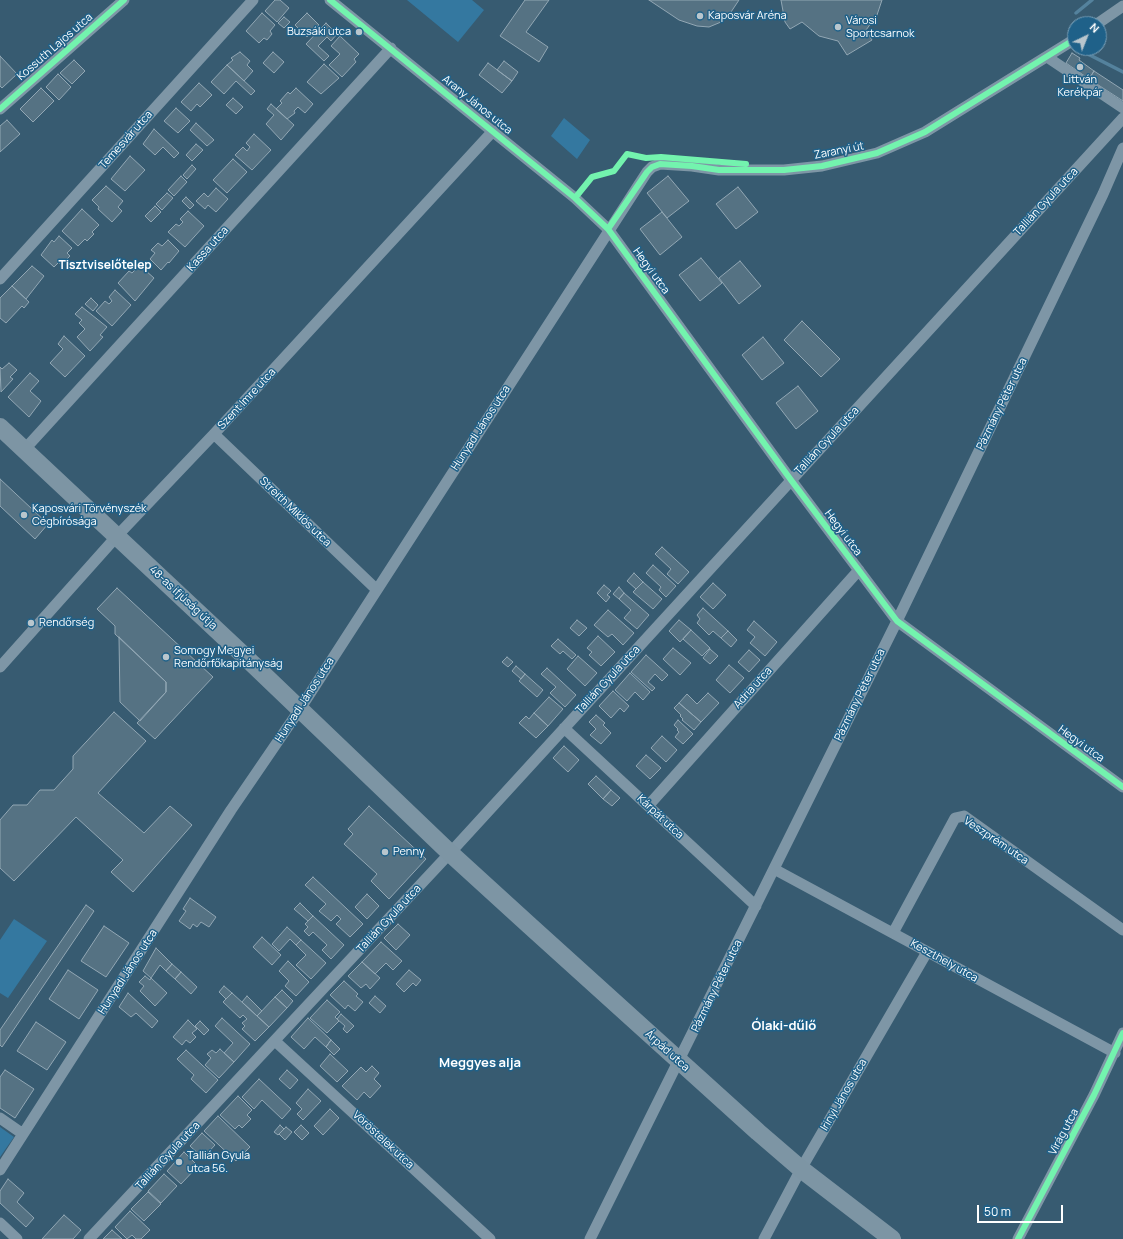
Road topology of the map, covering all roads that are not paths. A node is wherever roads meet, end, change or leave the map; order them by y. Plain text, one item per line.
1 (124, 0) edge
2 (253, 0) edge
3 (330, 0) edge
4 (1123, 6) edge
5 (1107, 17) edge
6 (1067, 44) edge
7 (392, 48) junction
8 (1047, 57) junction
9 (1123, 108) edge
10 (0, 109) edge
11 (1123, 118) edge
12 (493, 131) junction
13 (1123, 148) edge
14 (608, 229) junction
15 (0, 279) edge
16 (0, 427) edge
17 (214, 434) junction
18 (24, 450) junction
19 (791, 480) junction
20 (117, 536) junction
21 (859, 570) junction
22 (377, 590) junction
23 (897, 621) junction
24 (0, 667) edge
25 (300, 709) junction
26 (564, 728) junction
27 (1123, 787) edge
28 (648, 806) junction
29 (450, 853) junction
30 (774, 869) junction
31 (756, 906) junction
32 (1123, 930) edge
33 (893, 933) junction
34 (926, 952) junction
35 (1123, 1033) edge
36 (275, 1041) junction
37 (1115, 1053) junction
38 (679, 1061) junction
39 (0, 1118) edge
40 (23, 1134) junction
41 (801, 1169) junction
42 (0, 1170) edge
43 (0, 1223) edge
44 (17, 1239) edge
45 (89, 1239) edge
46 (490, 1239) edge
47 (590, 1239) edge
48 (764, 1239) edge
49 (892, 1239) edge
50 (1018, 1239) edge

1 - 10 street, Kossuth Lajos utca
2 - 15 street, Temesvár utca
3 - 7 street, Arany János utca
4 - 5 street
6 - 8 street, Zaranyi út
7 - 12 street, Arany János utca
7 - 18 street, Kassa utca
8 - 9 street
8 - 14 street, Zaranyi út
11 - 19 street, Tallián Gyula utca
12 - 14 street, Arany János utca
12 - 17 street, Szent Imre utca
13 - 23 street, Pázmány Péter utca
14 - 19 street, Hegyi utca
14 - 22 street, Hunyadi János utca
16 - 18 main road, 48-as ifjúság útja
17 - 20 street, Szent Imre utca
17 - 22 street, Streith Miklós utca
18 - 20 main road, 48-as ifjúság útja
19 - 21 street, Hegyi utca
19 - 26 street, Tallián Gyula utca
20 - 24 street, Szent Imre utca
20 - 25 main road, 48-as ifjúság útja
21 - 23 street, Hegyi utca
21 - 28 street, Adria utca
22 - 25 street, Hunyadi János utca
23 - 27 street, Hegyi utca
23 - 30 street, Pázmány Péter utca
25 - 29 main road, 48-as ifjúság útja
25 - 40 street, Hunyadi János utca
26 - 28 street, Kárpát utca
26 - 29 street, Tallián Gyula utca
28 - 31 street, Kárpát utca
29 - 36 street, Tallián Gyula utca
29 - 38 main road, Árpád utca
30 - 31 street, Pázmány Péter utca
30 - 33 street, Keszthely utca
31 - 38 street, Pázmány Péter utca
32 - 33 street, Veszprém utca
33 - 34 street, Keszthely utca
34 - 37 street, Keszthely utca
34 - 41 street, Irinyi János utca
35 - 37 street, Virág utca
36 - 45 street, Tallián Gyula utca
36 - 46 street, Vöröstelek utca
37 - 50 street, Virág utca
38 - 41 main road, Árpád utca
38 - 47 street, Pázmány Péter utca
39 - 40 street
40 - 42 street, Hunyadi János utca
41 - 48 street, Irinyi János utca
41 - 49 main road, Árpád utca
43 - 44 street

